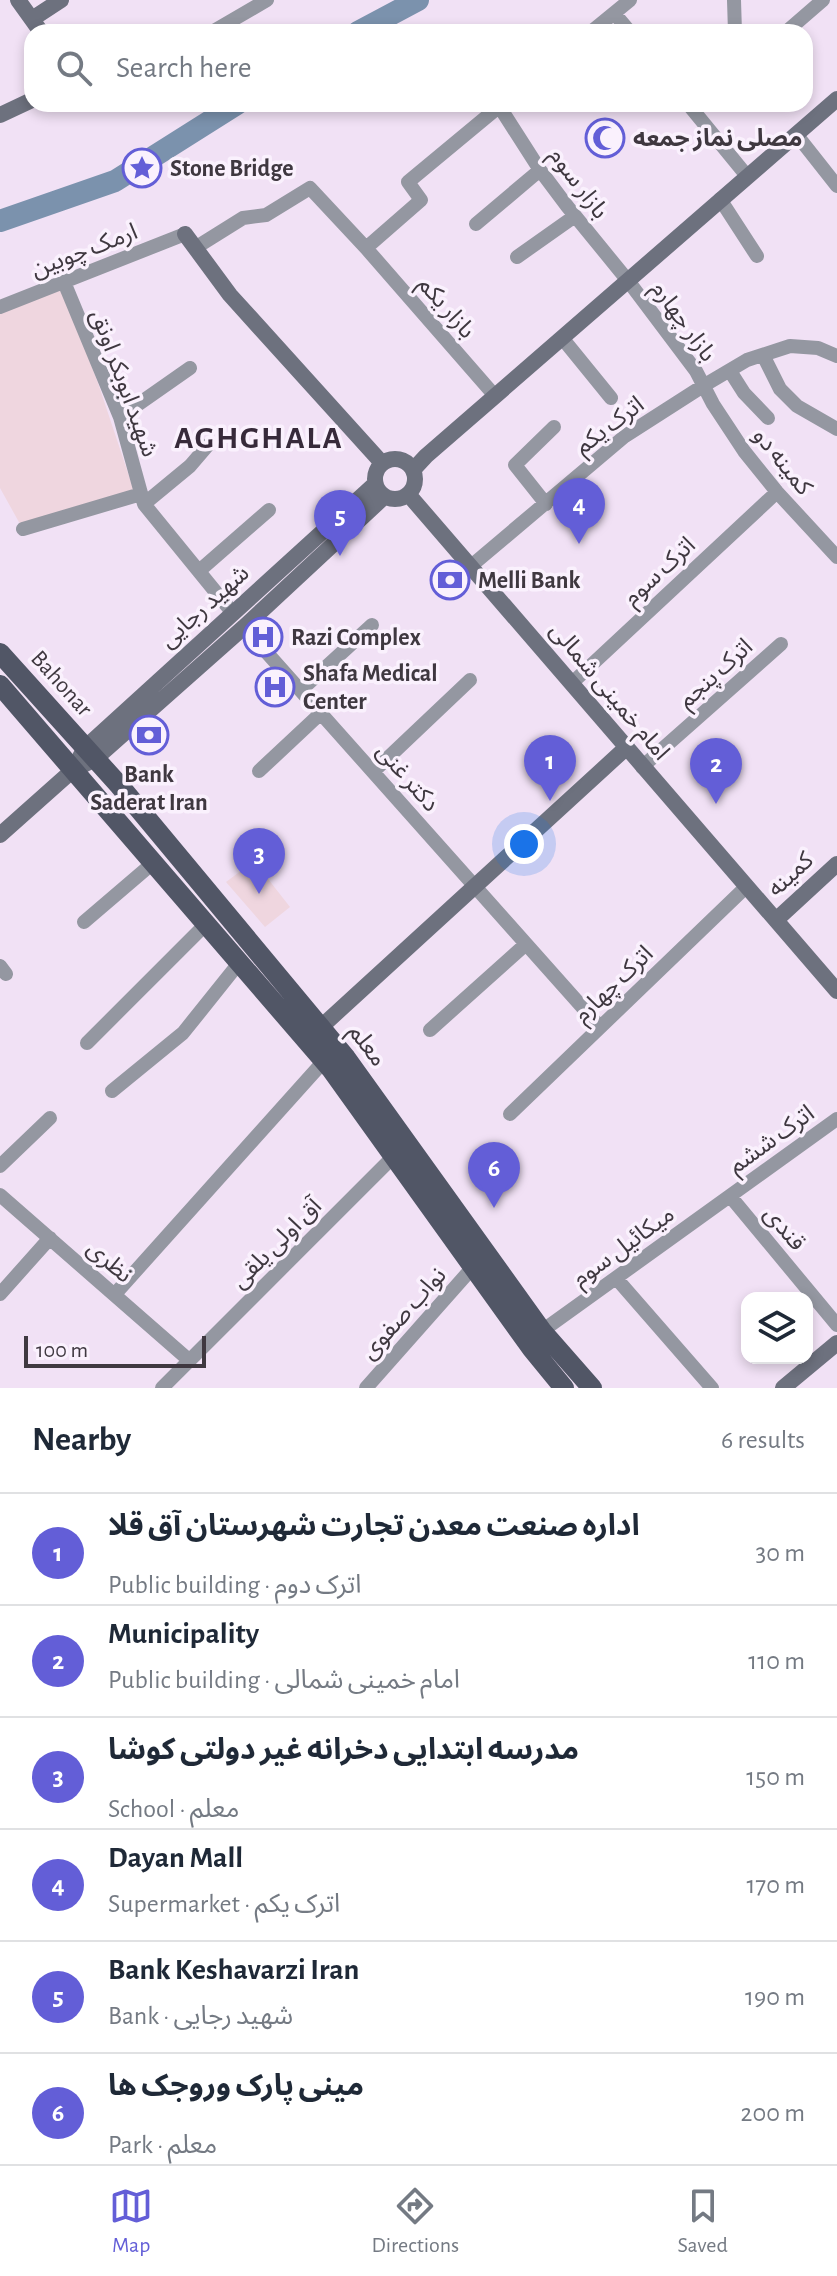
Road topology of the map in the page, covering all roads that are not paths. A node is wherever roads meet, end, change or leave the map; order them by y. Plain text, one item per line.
1 (18, 0) edge
2 (61, 0) edge
3 (267, 0) edge
4 (630, 0) edge
5 (734, 0) edge
6 (823, 0) edge
7 (614, 13) junction
8 (35, 24) edge
9 (38, 24) edge
10 (226, 24) edge
11 (601, 24) edge
12 (623, 24) edge
13 (735, 24) edge
14 (795, 24) edge
15 (837, 99) edge
16 (24, 104) edge
17 (493, 112) edge
18 (505, 112) edge
19 (695, 112) edge
20 (0, 115) edge
21 (796, 134) junction
22 (540, 170) junction
23 (747, 176) junction
24 (837, 186) edge
25 (720, 199) junction
26 (575, 216) junction
27 (476, 224) dead end
28 (190, 241) junction
29 (366, 248) junction
30 (757, 256) dead end
31 (517, 257) dead end
32 (64, 282) junction
33 (629, 282) junction
34 (0, 307) edge
35 (563, 339) junction
36 (763, 355) junction
37 (837, 356) edge
38 (190, 368) dead end
39 (730, 371) junction
40 (703, 386) junction
41 (495, 396) junction
42 (611, 398) dead end
43 (120, 417) junction
44 (768, 418) dead end
45 (554, 427) dead end
46 (835, 427) edge
47 (208, 445) dead end
48 (382, 463) junction
49 (413, 470) junction
50 (379, 490) junction
51 (777, 492) junction
52 (408, 494) junction
53 (142, 499) junction
54 (546, 504) junction
55 (269, 510) dead end
56 (23, 529) dead end
57 (837, 557) edge
58 (471, 566) junction
59 (199, 571) junction
60 (232, 612) junction
61 (372, 625) dead end
62 (244, 627) junction
63 (781, 644) dead end
64 (0, 653) edge
65 (470, 680) dead end
66 (572, 683) junction
67 (0, 685) edge
68 (301, 690) junction
69 (321, 713) junction
70 (627, 747) junction
71 (90, 753) junction
72 (642, 767) junction
73 (73, 770) junction
74 (259, 771) dead end
75 (374, 771) junction
76 (0, 835) edge
77 (153, 863) junction
78 (837, 864) edge
79 (747, 886) junction
80 (475, 887) junction
81 (776, 920) junction
82 (84, 922) dead end
83 (206, 924) junction
84 (526, 944) junction
85 (239, 963) junction
86 (837, 991) edge
87 (321, 1027) junction
88 (600, 1027) junction
89 (430, 1030) dead end
90 (87, 1043) dead end
91 (334, 1062) junction
92 (112, 1091) dead end
93 (510, 1114) dead end
94 (50, 1118) dead end
95 (837, 1119) edge
96 (393, 1157) junction
97 (0, 1166) edge
98 (0, 1195) edge
99 (730, 1196) junction
100 (50, 1238) junction
101 (473, 1267) junction
102 (616, 1278) junction
103 (0, 1294) edge
104 (115, 1294) junction
105 (837, 1325) edge
106 (542, 1331) junction
107 (837, 1343) edge
108 (190, 1361) junction
109 (162, 1388) edge
110 (366, 1388) edge
111 (564, 1388) edge
112 (592, 1388) edge
113 (712, 1388) edge
114 (783, 1388) edge

1 - 8 main road
2 - 9 main road
3 - 10 street
4 - 7 street
5 - 13 street
6 - 14 street
7 - 11 street
7 - 12 street
15 - 21 main road
16 - 20 main road
17 - 29 street
18 - 22 street, بازار سوم
19 - 23 street
21 - 23 main road
21 - 24 street
22 - 26 street, بازار سوم
22 - 27 street
23 - 25 main road
25 - 30 street
25 - 33 main road
26 - 31 street
26 - 33 street, بازار سوم
28 - 29 street, ارمک چوبین
28 - 32 street, ارمک چوبین
28 - 48 main road
29 - 41 street, بازار یکم
32 - 34 street, ارمک چوبین
32 - 43 street, شهید ابوبکر اونق
33 - 35 main road
33 - 40 street, بازار چهارم
35 - 41 main road
35 - 42 street
36 - 37 street, اترک یکم
36 - 39 street, اترک یکم
36 - 46 street
38 - 43 street
39 - 40 street, اترک یکم
39 - 44 street
40 - 51 street, کمینه دو
40 - 54 street, اترک یکم
41 - 49 main road
43 - 53 street, شهید ابوبکر اونق
45 - 54 street
47 - 53 street
48 - 49 main road
48 - 50 main road
49 - 52 main road
50 - 52 main road
50 - 60 main road, شهید رجایی
50 - 62 main road, شهید رجایی
51 - 57 street, کمینه دو
51 - 66 street, اترک سوم
52 - 58 main road, امام خمینی شمالی
53 - 56 street
53 - 59 street, شهید ابوبکر اونق
54 - 58 street, اترک یکم
55 - 59 street
58 - 66 main road, امام خمینی شمالی
59 - 60 street, شهید ابوبکر اونق
60 - 71 main road, شهید رجایی
61 - 68 street
62 - 68 street, دکتر غنی
62 - 71 main road, شهید رجایی
63 - 72 street, اترک پنجم
64 - 71 main road, Bahonar
65 - 75 street
66 - 70 main road, امام خمینی شمالی
67 - 73 main road, Bahonar
68 - 69 street, دکتر غنی
69 - 74 street
69 - 75 street, دکتر غنی
70 - 72 main road, امام خمینی شمالی
70 - 80 main road
71 - 73 main road, شهید رجایی
71 - 87 main road, معلم
72 - 79 main road, امام خمینی شمالی
73 - 76 main road, شهید رجایی
73 - 77 main road, معلم
75 - 80 street, دکتر غنی
77 - 82 street
77 - 83 main road, معلم
78 - 81 main road, کمینه
79 - 81 main road, امام خمینی شمالی
79 - 88 street, اترک چهارم
80 - 84 street, دکتر غنی
80 - 87 main road
81 - 86 main road, امام خمینی شمالی
83 - 85 main road, معلم
83 - 90 street
84 - 88 street, دکتر غنی
84 - 89 street
85 - 91 main road, معلم
85 - 92 street
87 - 91 main road, معلم
88 - 93 street, اترک چهارم
91 - 96 main road, معلم
91 - 104 street
91 - 106 main road, معلم
94 - 97 street
95 - 99 street, اترک ششم
96 - 101 main road, معلم
96 - 108 street, آق اولی یلقی
98 - 100 street, نظری
99 - 102 street, میکائیل سوم
99 - 105 street, قندی
100 - 103 street
100 - 104 street, نظری
101 - 110 street, نواب صفوی
101 - 111 main road, معلم
102 - 106 street, میکائیل سوم
102 - 113 street
104 - 108 street, نظری
106 - 112 main road, معلم
107 - 114 main road
108 - 109 street, آق اولی یلقی

